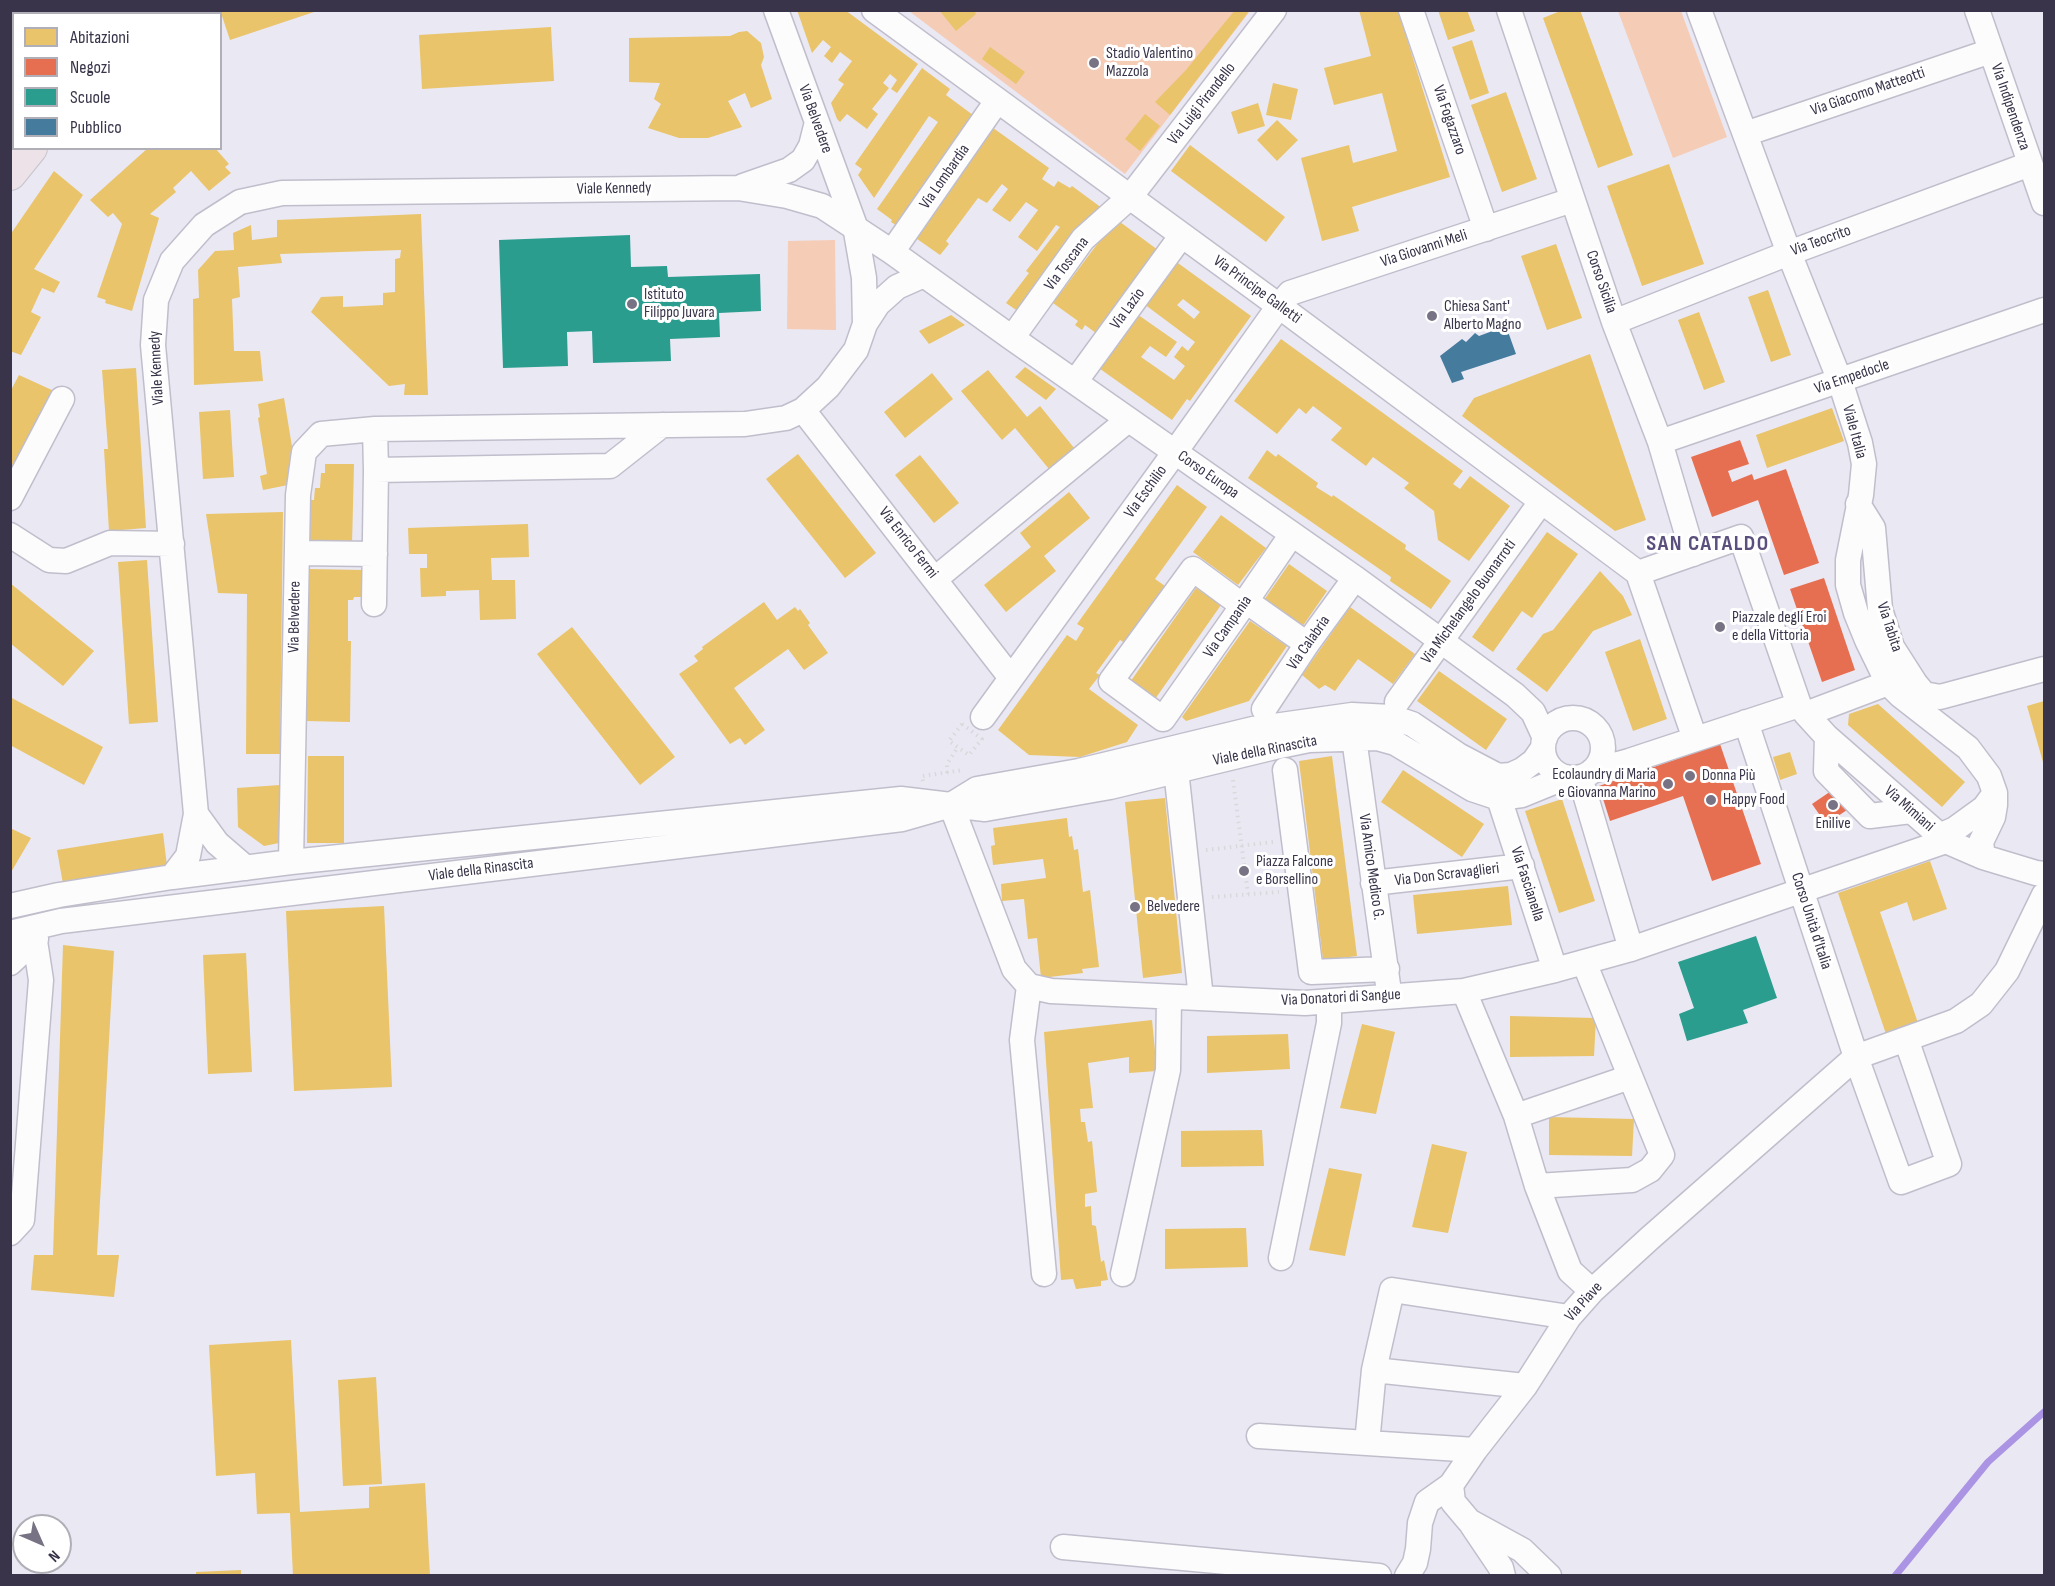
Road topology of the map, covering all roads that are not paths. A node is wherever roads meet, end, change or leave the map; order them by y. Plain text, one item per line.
1 (776, 10) edge
2 (874, 10) edge
3 (1274, 10) edge
4 (1411, 10) edge
5 (1509, 10) edge
6 (1699, 10) edge
7 (1977, 10) edge
8 (1991, 51) junction
9 (997, 101) junction
10 (817, 122) junction
11 (1745, 134) junction
12 (29, 150) edge
13 (2030, 164) junction
14 (10, 174) edge
15 (738, 188) junction
16 (1130, 197) junction
17 (1572, 200) junction
18 (2044, 203) edge
19 (855, 226) junction
20 (1486, 229) junction
21 (1182, 235) junction
22 (892, 252) junction
23 (1789, 253) junction
24 (924, 275) junction
25 (1279, 306) junction
26 (2044, 310) edge
27 (1614, 322) junction
28 (866, 324) junction
29 (1012, 338) junction
30 (1840, 381) junction
31 (1075, 382) junction
32 (62, 399) dead end
33 (803, 410) junction
34 (1128, 420) junction
35 (662, 425) junction
36 (375, 429) junction
37 (1660, 442) junction
38 (1175, 453) junction
39 (376, 470) junction
40 (10, 498) edge
41 (1541, 502) junction
42 (1858, 504) junction
43 (1292, 534) junction
44 (10, 535) edge
45 (172, 544) junction
46 (297, 553) junction
47 (375, 554) junction
48 (1693, 554) junction
49 (1638, 573) junction
50 (1354, 578) junction
51 (935, 579) junction
52 (1244, 603) junction
53 (374, 604) dead end
54 (1440, 640) junction
55 (1307, 644) junction
56 (2044, 669) edge
57 (1011, 678) junction
58 (1888, 683) junction
59 (1397, 702) dead end
60 (1264, 709) dead end
61 (1802, 709) junction
62 (1746, 722) junction
63 (975, 727) road end
64 (1354, 738) junction
65 (1695, 739) junction
66 (1544, 743) junction
67 (1603, 743) junction
68 (1629, 761) junction
69 (1176, 770) junction
70 (1285, 770) dead end
71 (1579, 775) junction
72 (1995, 793) junction
73 (1499, 798) junction
74 (951, 805) junction
75 (196, 814) junction
76 (1943, 838) junction
77 (1983, 857) junction
78 (291, 862) junction
79 (1522, 866) junction
80 (246, 868) junction
81 (2044, 874) edge
82 (172, 877) junction
83 (1373, 884) junction
84 (1800, 891) junction
85 (2044, 895) edge
86 (16, 899) edge
87 (27, 934) edge
88 (1631, 949) junction
89 (1584, 962) junction
90 (10, 963) edge
91 (1387, 969) junction
92 (1555, 970) junction
93 (1029, 986) junction
94 (1464, 991) junction
95 (1389, 996) junction
96 (1169, 998) junction
97 (1201, 998) junction
98 (1329, 1002) junction
99 (1906, 1039) junction
100 (1856, 1057) junction
101 (1630, 1077) junction
102 (1516, 1116) junction
103 (1537, 1186) junction
104 (10, 1233) edge
105 (1281, 1258) dead end
106 (1044, 1274) dead end
107 (1123, 1274) dead end
108 (1592, 1291) junction
109 (1569, 1317) junction
110 (1374, 1370) junction
111 (1525, 1386) junction
112 (1259, 1436) dead end
113 (1367, 1443) junction
114 (1475, 1450) junction
115 (1451, 1485) junction
116 (1469, 1521) junction
117 (1063, 1547) dead end
118 (1379, 1575) edge
119 (1407, 1575) edge
120 (1503, 1575) edge
121 (1550, 1575) edge

1 - 10 street, Via Belvedere
2 - 9 street, Via Principe Galletti
3 - 16 street, Via Luigi Pirandello
4 - 20 street, Via Fogazzaro
5 - 17 street, Corso Sicilia
6 - 11 street, Viale Italia
7 - 8 street, Via Indipendenza
8 - 11 street, Via Giacomo Matteotti
8 - 13 street, Via Indipendenza
9 - 16 street, Via Principe Galletti
9 - 22 street, Via Lombardia
10 - 15 street
10 - 19 street, Via Belvedere
11 - 23 street, Viale Italia
12 - 14 main road
13 - 18 street, Via Indipendenza
13 - 23 street, Via Teocrito
15 - 19 street, Corso Europa
15 - 45 street, Viale Kennedy
16 - 21 street, Via Principe Galletti
16 - 29 street, Via Toscana
17 - 20 street, Via Giovanni Meli
17 - 27 street, Corso Sicilia
19 - 22 street, Corso Europa
19 - 28 street, Via Belvedere
20 - 25 street, Via Giovanni Meli
21 - 25 street, Via Principe Galletti
21 - 31 street, Via Lazio
22 - 24 street, Corso Europa
23 - 27 street, Via Teocrito
23 - 30 street, Viale Italia
24 - 28 street
24 - 29 street, Corso Europa
25 - 38 street, Via Eschilio
25 - 41 street, Via Principe Galletti
26 - 30 street, Via Empedocle
27 - 37 street, Corso Sicilia
28 - 33 street, Via Belvedere
29 - 31 street, Corso Europa
30 - 37 street, Via Empedocle
30 - 42 street, Viale Italia
31 - 34 street, Corso Europa
32 - 40 street
33 - 35 street, Via Belvedere
33 - 51 street, Via Enrico Fermi
34 - 38 street, Corso Europa
34 - 51 street
35 - 36 street, Via Belvedere
35 - 39 street
36 - 39 street
36 - 46 street, Via Belvedere
37 - 48 street, Corso Sicilia
38 - 43 street, Corso Europa
38 - 57 street, Via Eschilio
39 - 47 street
41 - 49 street, Via Principe Galletti
41 - 54 street, Via Michelangelo Buonarroti
42 - 56 street, Via Tabita
42 - 58 street, Viale Italia
43 - 50 street, Corso Europa
43 - 52 street, Via Campania
44 - 45 street
45 - 75 street, Viale Kennedy
46 - 47 street
46 - 78 street, Via Belvedere
47 - 53 street
48 - 49 street
48 - 61 street
49 - 65 street
50 - 54 street, Corso Europa
50 - 55 street, Via Calabria
51 - 57 street, Via Enrico Fermi
52 - 52 street, Via Campania
52 - 55 street
54 - 59 street, Via Michelangelo Buonarroti
54 - 66 street, Corso Europa
55 - 60 street, Via Calabria
57 - 63 street, Via Eschilio
58 - 61 street
58 - 72 street, Viale Italia
61 - 62 street
61 - 76 street, Via Mimiani
62 - 65 street
62 - 84 street, Corso Unità d'Italia
64 - 69 street, Viale della Rinascita
64 - 73 street, Viale della Rinascita
64 - 83 street, Via Amico Medico G.
65 - 68 street
66 - 67 street
66 - 71 street
66 - 74 street, Viale della Rinascita
67 - 68 street
67 - 71 street
68 - 71 street, Viale della Rinascita
69 - 74 street, Viale della Rinascita
69 - 97 street
70 - 91 street
71 - 73 street, Viale della Rinascita
71 - 88 street
72 - 76 street, Via Donatori di Sangue
72 - 77 street
73 - 79 street, Via Fascianella
74 - 78 street, Viale della Rinascita
74 - 87 street, Viale della Rinascita
74 - 93 street
75 - 80 street
75 - 82 street, Viale Kennedy
76 - 77 street, Via Mimiani
76 - 84 street, Via Donatori di Sangue
77 - 81 street, Via Mimiani
78 - 80 street, Viale della Rinascita
79 - 83 street, Via Don Scravaglieri
79 - 92 street, Via Fascianella
80 - 82 street, Viale della Rinascita
82 - 86 street, Viale della Rinascita
83 - 91 street, Via Amico Medico G.
84 - 88 street, Via Donatori di Sangue
84 - 100 street, Corso Unità d'Italia
85 - 99 street
87 - 90 street
87 - 104 street
88 - 89 street, Via Donatori di Sangue
89 - 92 street, Via Donatori di Sangue
89 - 101 street
91 - 95 street, Via Amico Medico G.
92 - 94 street, Via Donatori di Sangue
93 - 96 street, Via Donatori di Sangue
93 - 106 street
94 - 95 street, Via Donatori di Sangue
94 - 102 street
95 - 98 street, Via Donatori di Sangue
96 - 97 street, Via Donatori di Sangue
96 - 107 street
97 - 98 street, Via Donatori di Sangue
98 - 105 street
99 - 100 street
99 - 100 street, Corso Unità d'Italia
100 - 108 street, Via Piave
101 - 102 street
101 - 103 street
102 - 103 street
103 - 108 street
108 - 109 street, Via Piave
109 - 110 street
109 - 111 street, Via Piave
110 - 111 street
110 - 113 street
111 - 114 street, Via Piave
112 - 113 street
113 - 114 street
114 - 115 street, Via Piave
115 - 116 street
115 - 119 street, Via Piave
116 - 120 street
116 - 121 street
117 - 118 street

